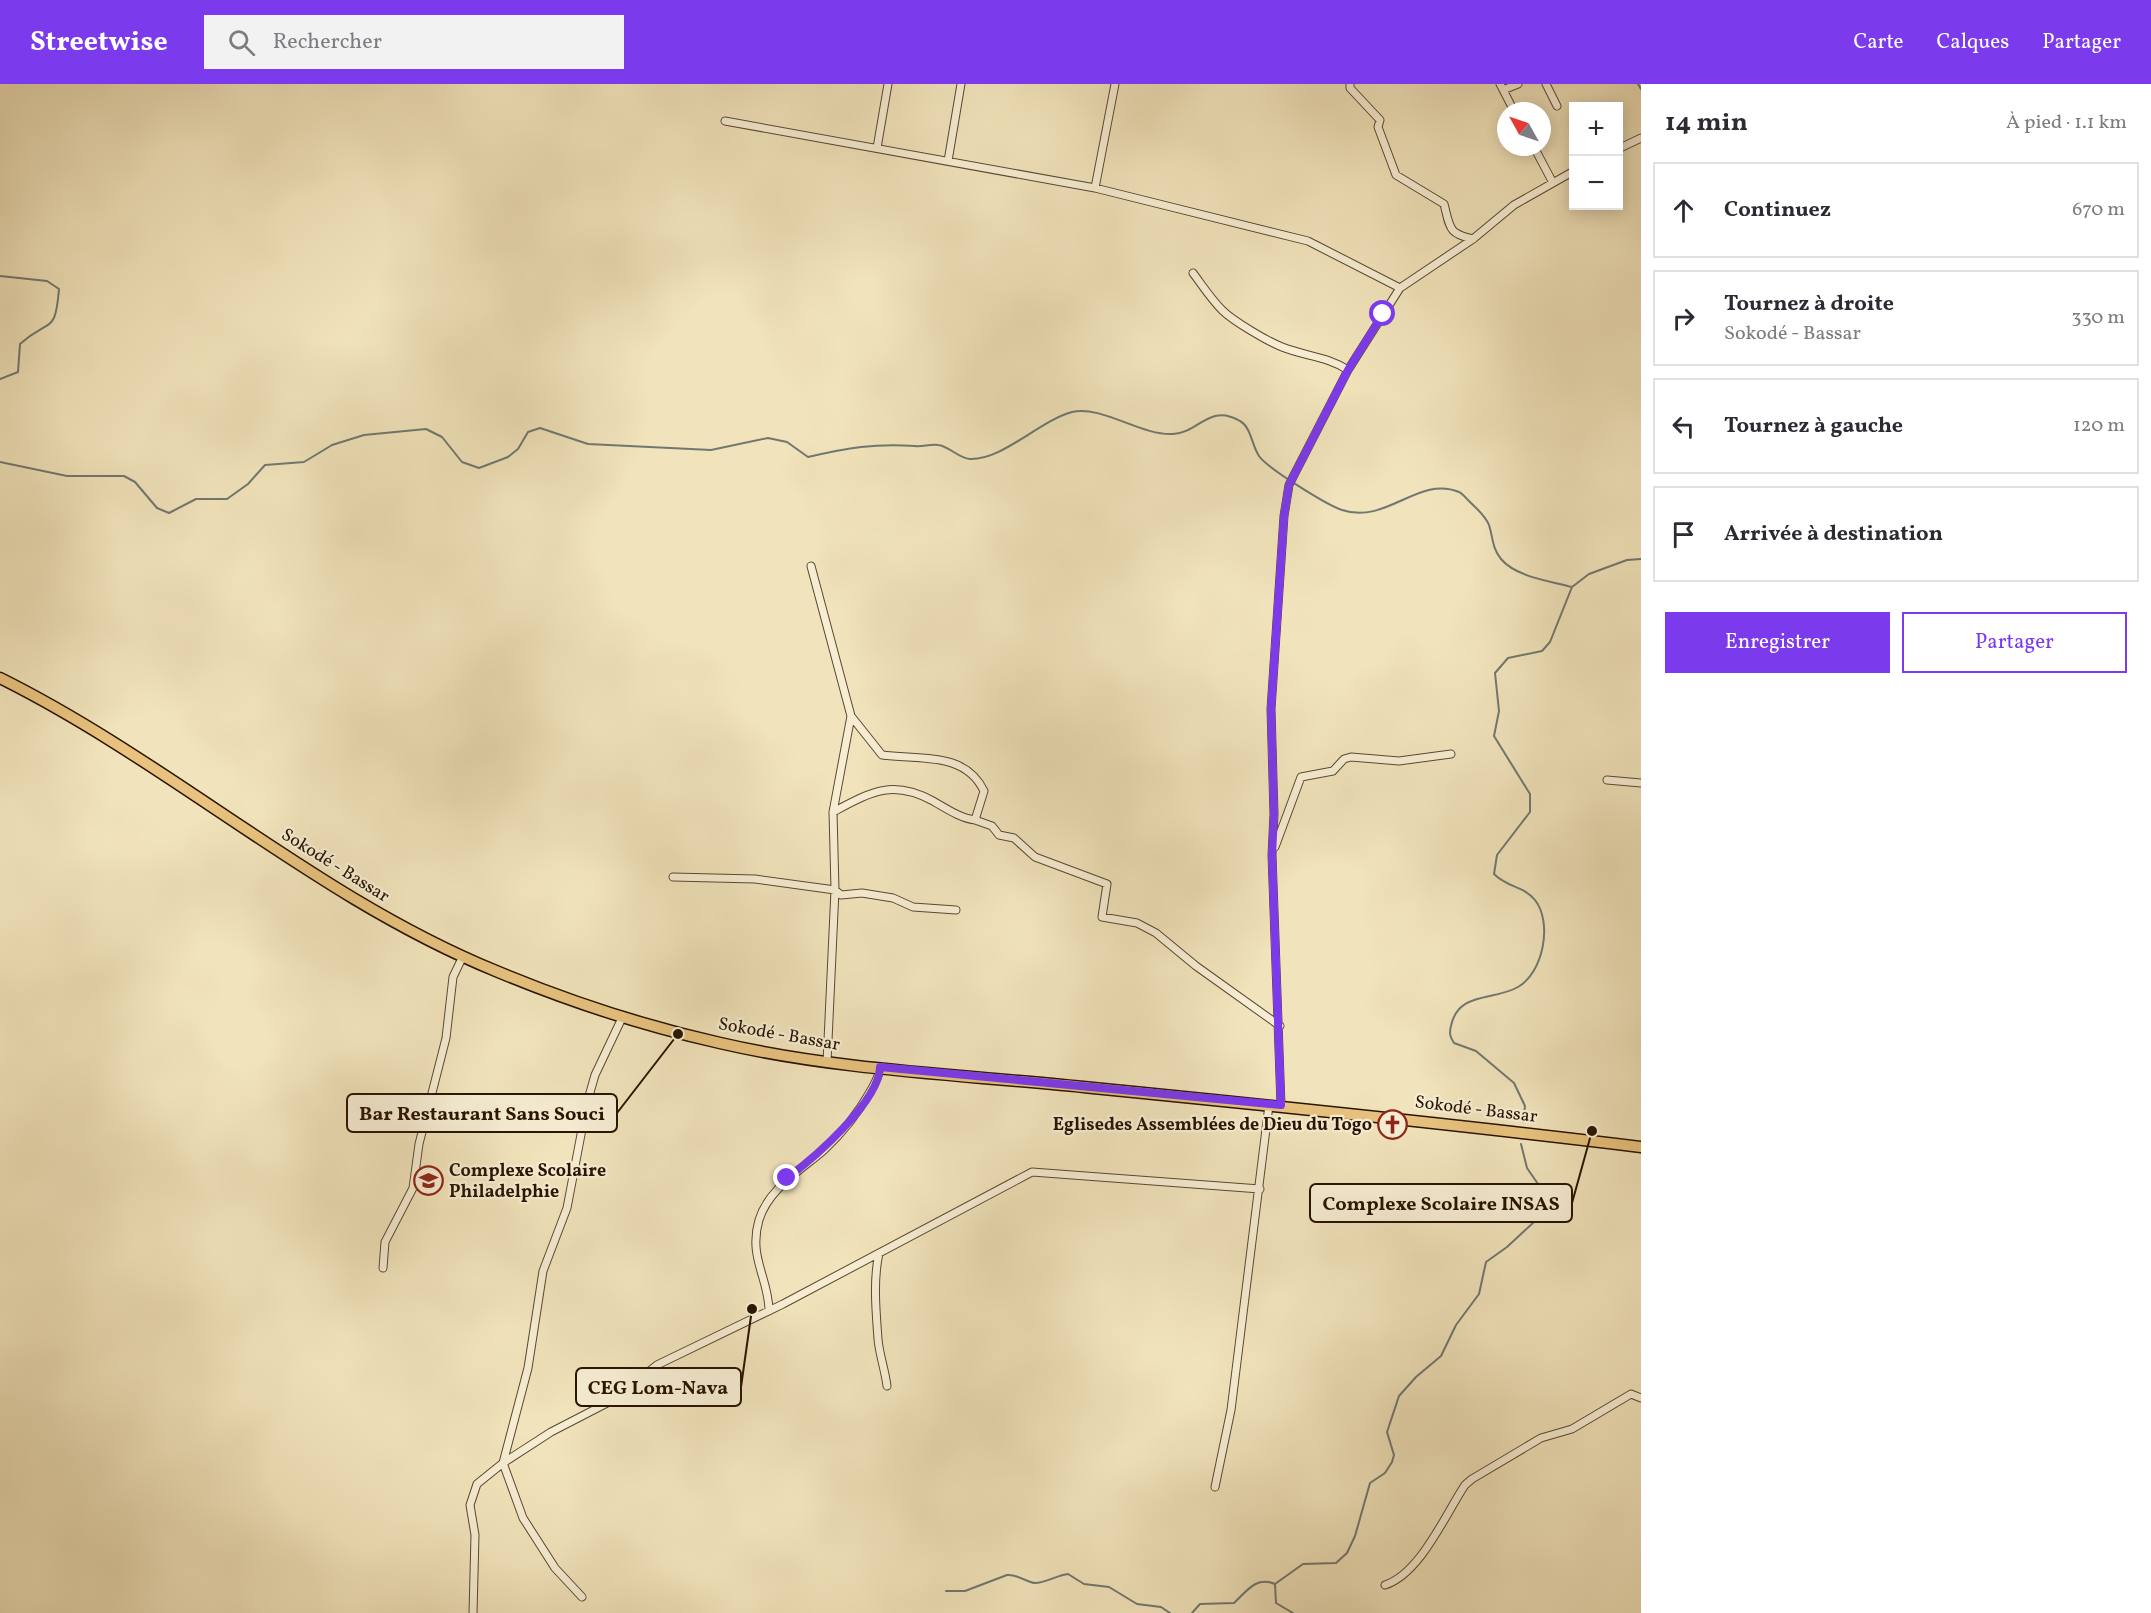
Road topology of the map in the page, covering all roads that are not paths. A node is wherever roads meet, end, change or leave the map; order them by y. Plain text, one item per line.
1 (888, 84) edge
2 (962, 84) edge
3 (1115, 84) edge
4 (1350, 84) edge
5 (1518, 84) edge
6 (1546, 84) edge
7 (1501, 87) edge
8 (1509, 102) edge
9 (1557, 106) dead end
10 (725, 121) dead end
11 (1641, 138) edge
12 (1623, 147) edge
13 (877, 148) junction
14 (1539, 156) edge
15 (948, 161) junction
16 (1569, 174) edge
17 (1553, 183) junction
18 (1095, 188) junction
19 (1473, 239) junction
20 (1193, 273) dead end
21 (1400, 288) junction
22 (1348, 370) junction
23 (811, 566) dead end
24 (0, 678) edge
25 (851, 716) junction
26 (1451, 754) dead end
27 (1607, 780) dead end
28 (1641, 783) edge
29 (833, 812) junction
30 (975, 820) junction
31 (1272, 853) junction
32 (673, 877) dead end
33 (835, 890) junction
34 (956, 910) dead end
35 (463, 956) junction
36 (622, 1018) junction
37 (1280, 1026) junction
38 (827, 1062) junction
39 (880, 1067) junction
40 (1281, 1105) junction
41 (1269, 1106) junction
42 (1641, 1147) edge
43 (1260, 1189) junction
44 (879, 1253) junction
45 (383, 1268) dead end
46 (769, 1311) junction
47 (887, 1386) dead end
48 (1641, 1398) edge
49 (503, 1463) junction
50 (1215, 1487) dead end
51 (1385, 1585) dead end
52 (582, 1597) dead end
53 (473, 1613) edge

1 - 13 street
2 - 15 street
3 - 18 street
4 - 19 street
5 - 7 street
6 - 9 street
7 - 8 street
10 - 13 street
11 - 12 street
13 - 15 street
14 - 17 street
15 - 18 street
16 - 17 street
17 - 19 street
18 - 21 street
19 - 21 street
20 - 22 street
21 - 22 street
22 - 31 street
23 - 25 street
24 - 35 main road, Sokodé - Bassar
25 - 29 street
25 - 30 street
26 - 31 street
27 - 28 street
29 - 30 street
29 - 33 street
30 - 37 street
31 - 37 street
32 - 33 street
33 - 34 street
33 - 38 street
35 - 36 main road, Sokodé - Bassar
35 - 45 street
36 - 38 main road, Sokodé - Bassar
36 - 49 street
37 - 40 street
38 - 39 main road, Sokodé - Bassar
39 - 41 main road, Sokodé - Bassar
39 - 46 street
40 - 41 main road, Sokodé - Bassar
40 - 42 main road, Sokodé - Bassar
41 - 43 street
43 - 44 street
43 - 50 street
44 - 46 street
44 - 47 street
46 - 49 street
48 - 51 street
49 - 52 street
49 - 53 street

